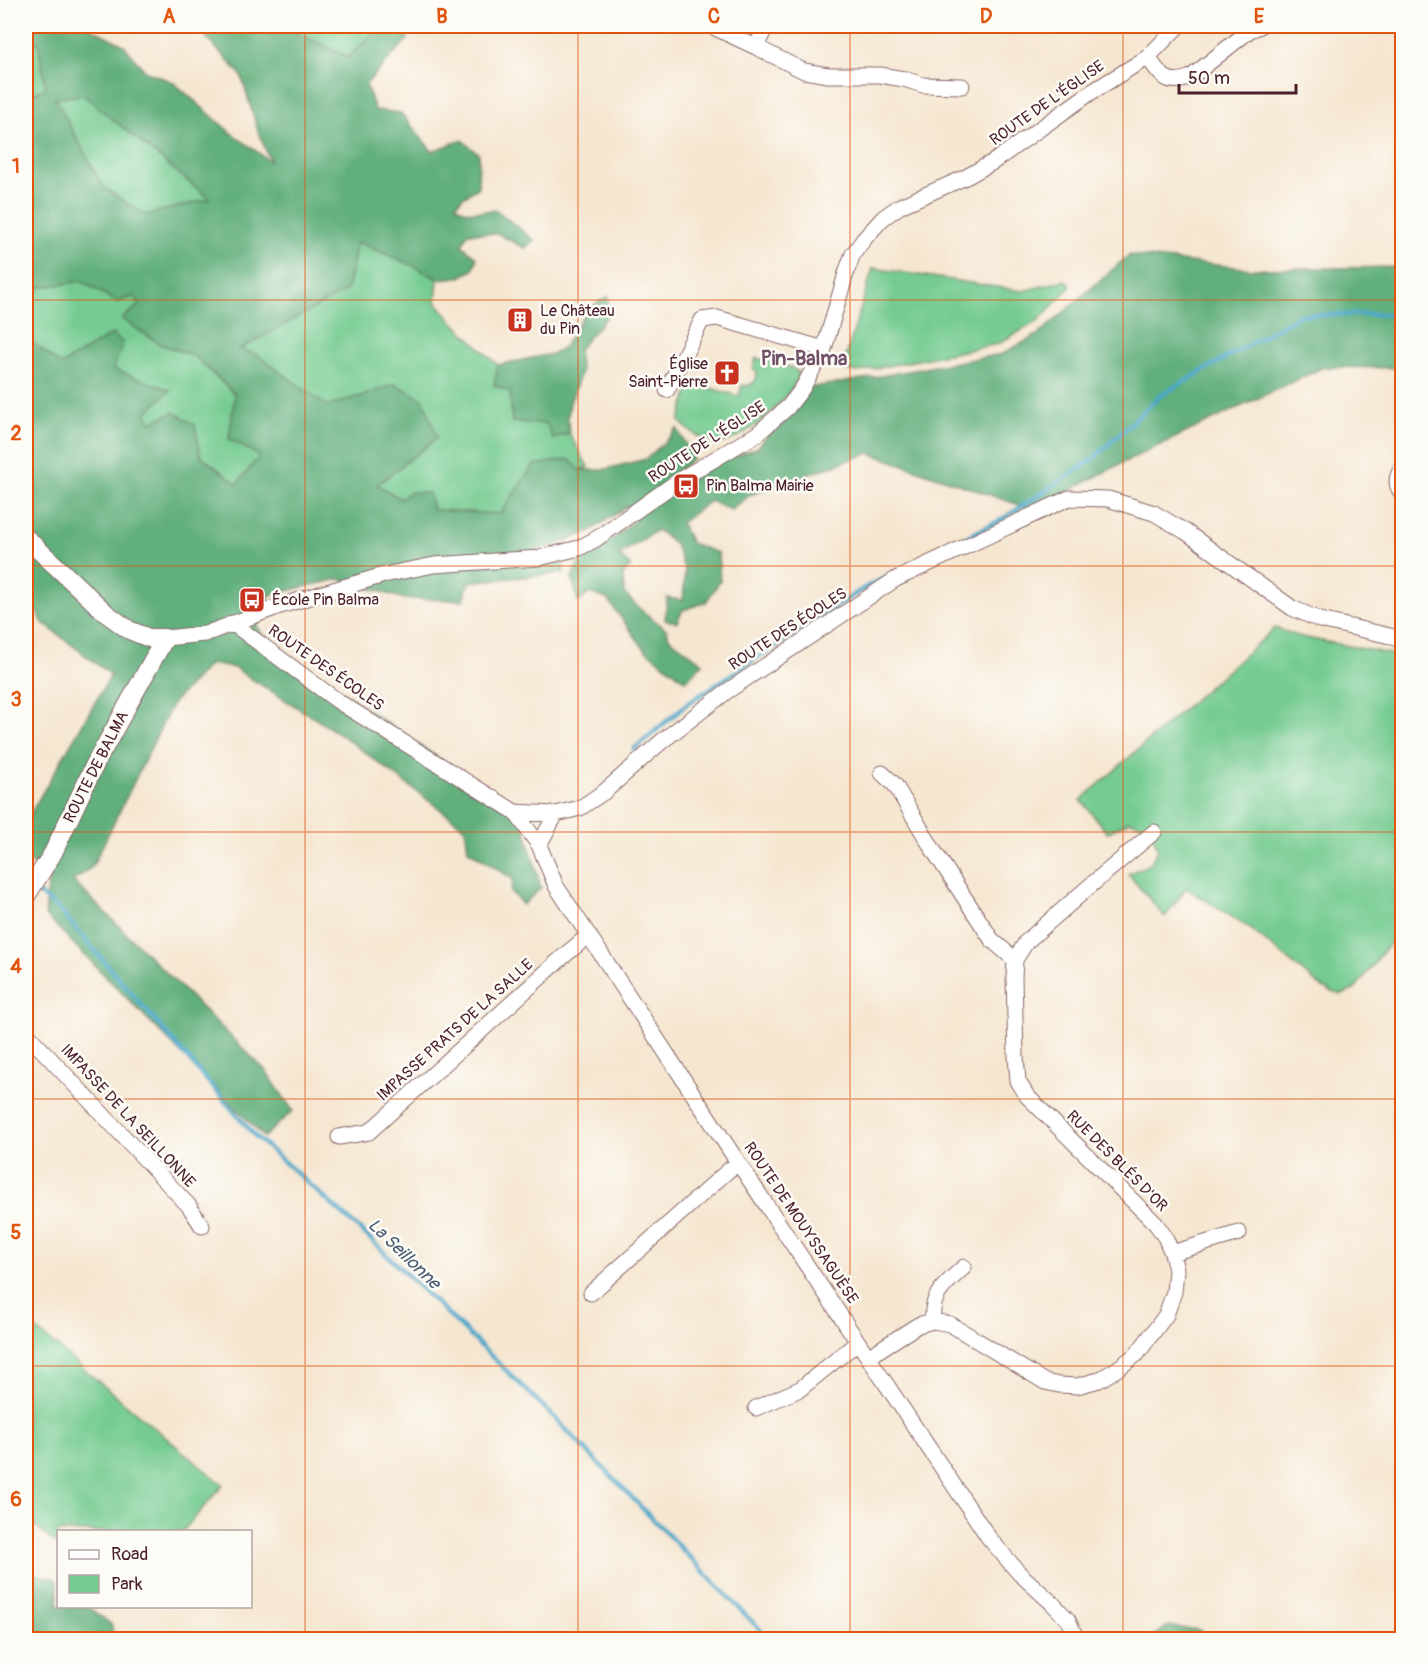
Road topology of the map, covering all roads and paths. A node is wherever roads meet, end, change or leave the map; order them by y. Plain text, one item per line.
1 (711, 26) edge
2 (766, 26) edge
3 (1166, 26) edge
4 (1178, 26) edge
5 (1260, 26) edge
6 (756, 47) junction
7 (1153, 52) junction
8 (962, 86) dead end
9 (824, 349) junction
10 (668, 390) dead end
11 (1402, 468) edge
12 (1402, 493) edge
13 (26, 538) edge
14 (232, 623) junction
15 (165, 638) junction
16 (1402, 641) edge
17 (882, 773) dead end
18 (515, 812) junction
19 (556, 814) junction
20 (1154, 832) dead end
21 (539, 845) junction
22 (26, 896) edge
23 (589, 935) junction
24 (1015, 960) junction
25 (26, 1033) edge
26 (339, 1137) dead end
27 (739, 1164) junction
28 (202, 1226) dead end
29 (1239, 1233) dead end
30 (1172, 1253) junction
31 (964, 1267) dead end
32 (591, 1293) dead end
33 (933, 1321) junction
34 (858, 1342) junction
35 (868, 1356) junction
36 (756, 1408) dead end
37 (1077, 1640) edge

1 - 6 street
2 - 6 street
3 - 7 street
4 - 7 street, ROUTE DE L'ÉGLISE
5 - 7 street
6 - 8 street
7 - 9 street, ROUTE DE L'ÉGLISE
9 - 10 street
9 - 14 street, ROUTE DE L'ÉGLISE
11 - 12 street
13 - 15 street
14 - 15 street, ROUTE DE L'ÉGLISE
14 - 18 street, ROUTE DES ÉCOLES
15 - 22 street, ROUTE DE BALMA
16 - 19 street, ROUTE DES ÉCOLES
17 - 24 street
18 - 19 street, ROUTE DES ÉCOLES
18 - 21 street, ROUTE DE MOUYSSAGUÈSE
19 - 21 street
20 - 24 street
21 - 23 street, ROUTE DE MOUYSSAGUÈSE
23 - 26 street, IMPASSE PRATS DE LA SALLE
23 - 27 street, ROUTE DE MOUYSSAGUÈSE
24 - 30 street, RUE DES BLÉS D'OR
25 - 28 street, IMPASSE DE LA SEILLONNE
27 - 32 street
27 - 34 street, ROUTE DE MOUYSSAGUÈSE
29 - 30 street
30 - 33 street, RUE DES BLÉS D'OR
31 - 33 street
33 - 35 street
34 - 35 street, ROUTE DE MOUYSSAGUÈSE
34 - 36 street
35 - 37 street, ROUTE DE MOUYSSAGUÈSE

